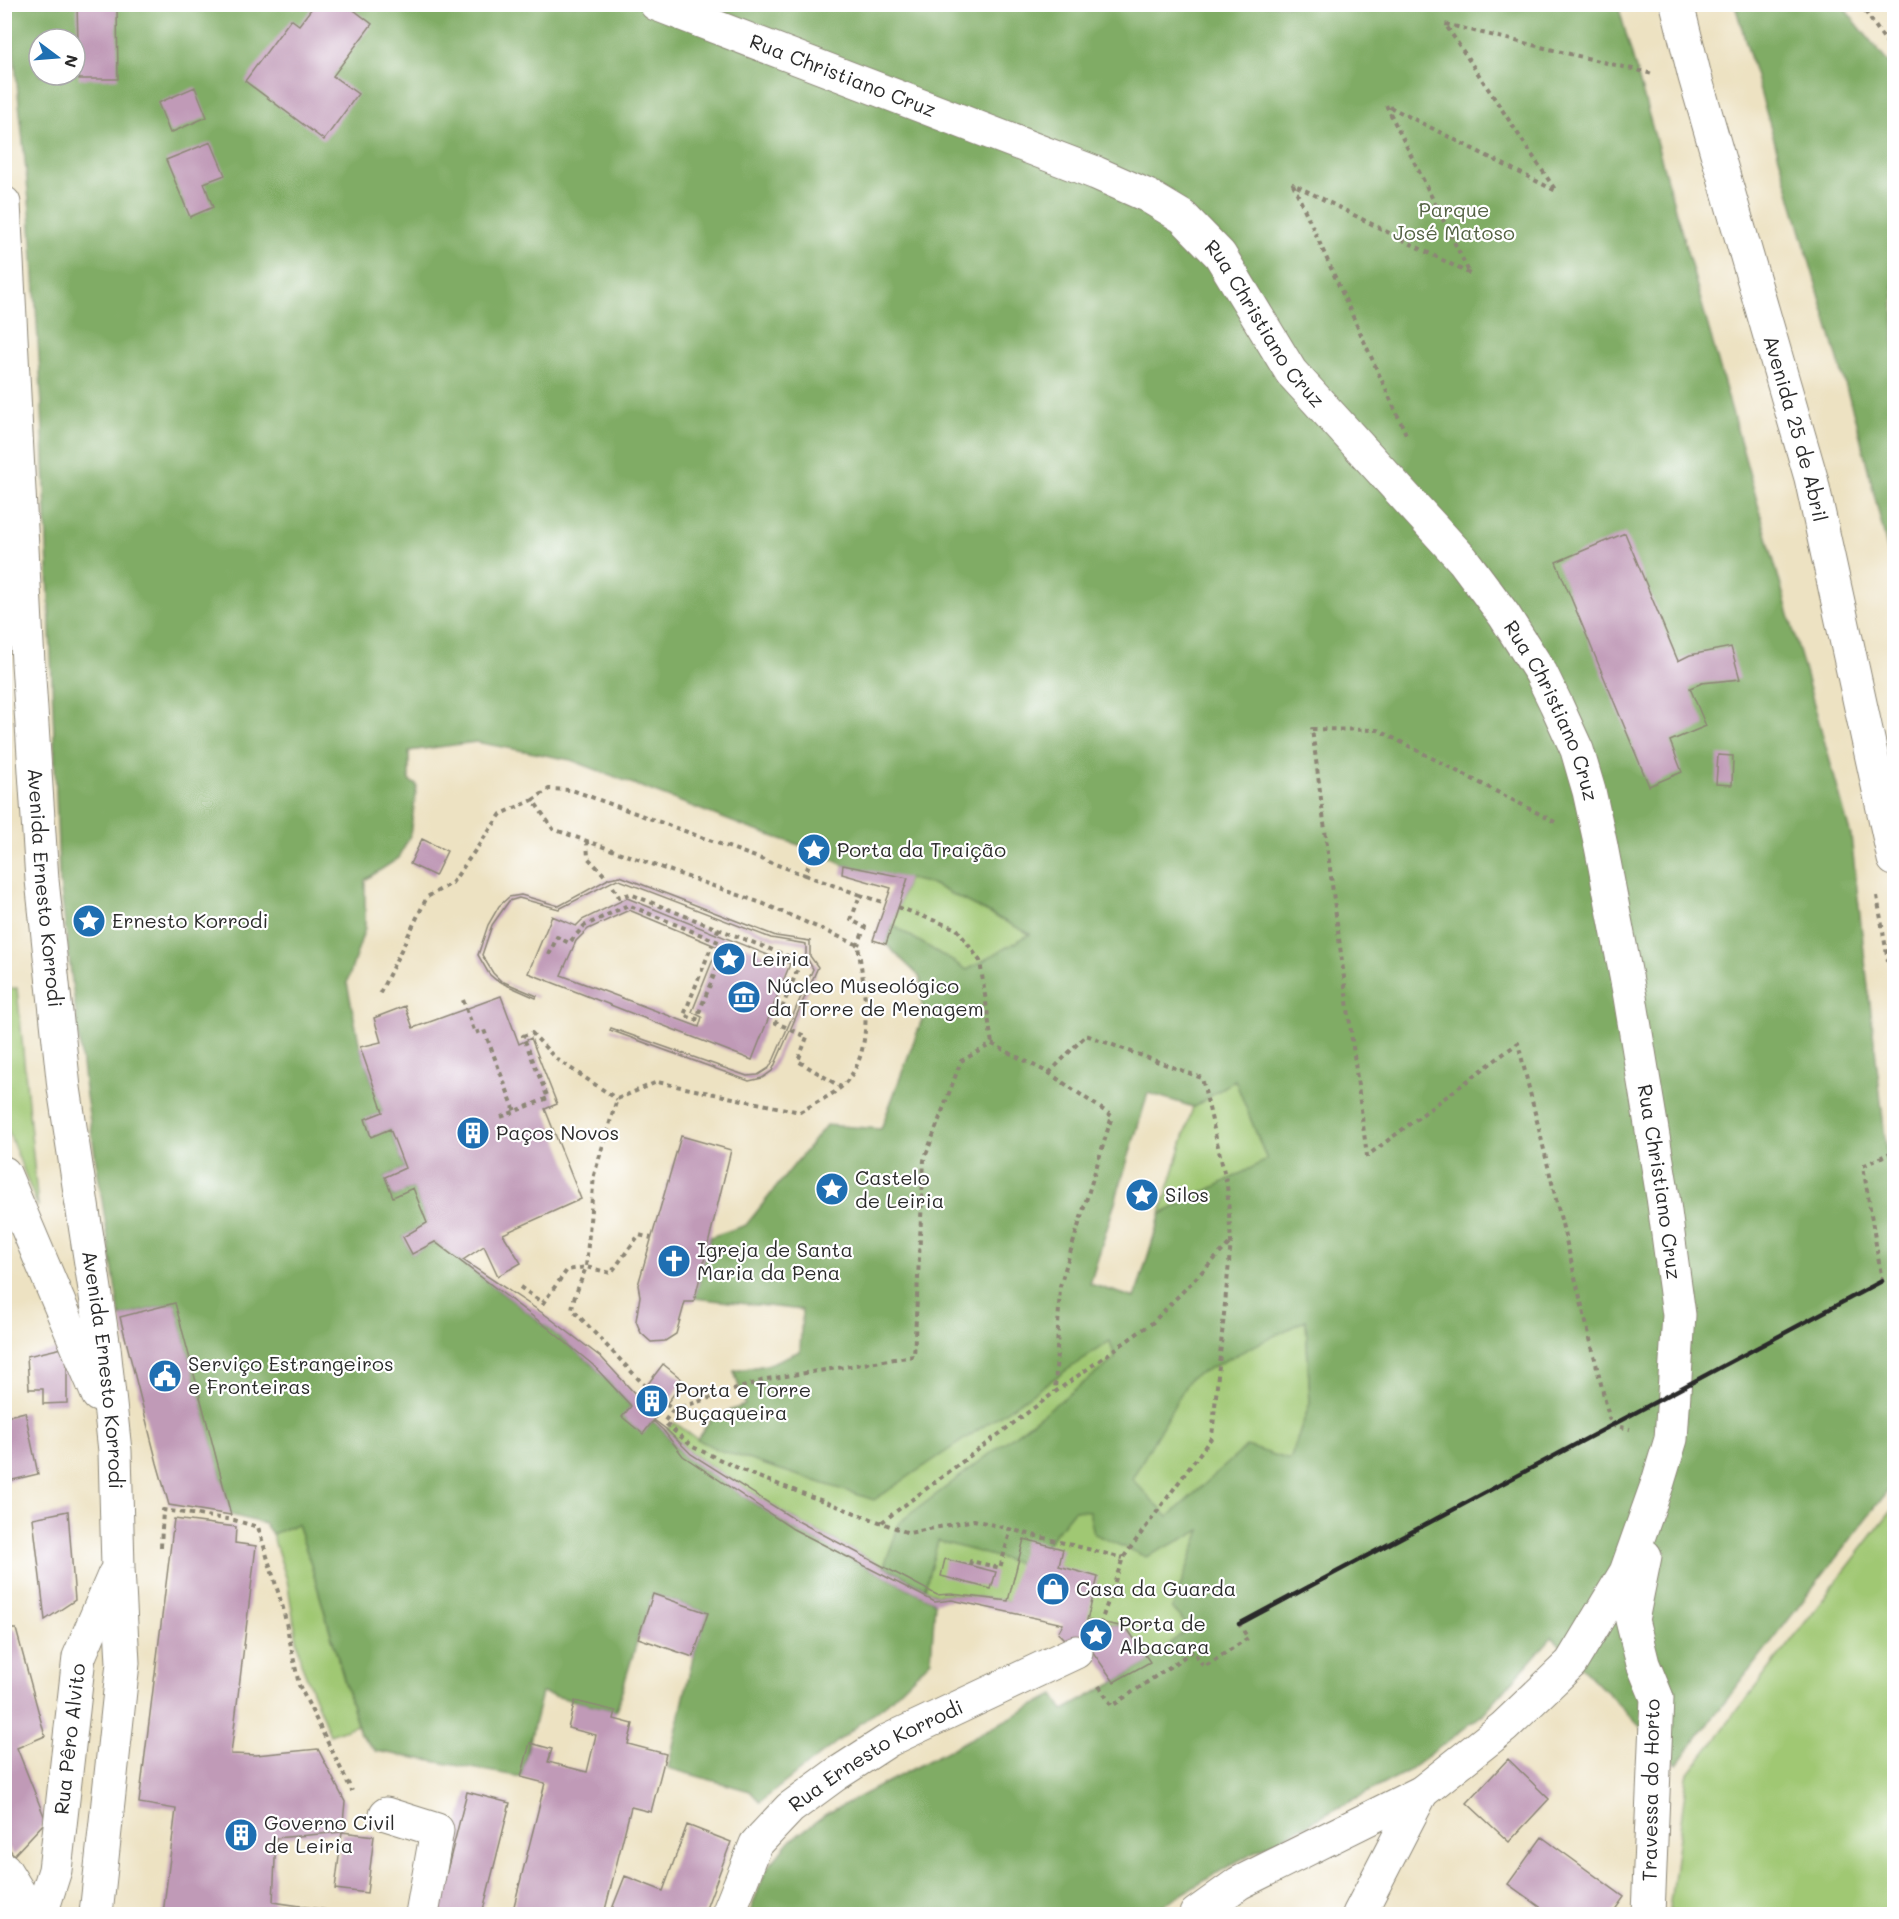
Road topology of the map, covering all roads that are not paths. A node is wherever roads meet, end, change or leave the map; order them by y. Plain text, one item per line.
1 (656, 4) edge
2 (1677, 4) edge
3 (4, 202) edge
4 (1894, 859) edge
5 (4, 1173) edge
6 (112, 1429) junction
7 (1666, 1456) junction
8 (118, 1568) junction
9 (1076, 1652) road end
10 (1422, 1792) junction
11 (386, 1814) dead end
12 (4, 1869) edge
13 (33, 1914) edge
14 (41, 1914) edge
15 (96, 1914) edge
16 (422, 1914) edge
17 (728, 1914) edge
18 (1196, 1914) edge
19 (1359, 1914) edge
20 (1648, 1914) edge

1 - 7 street, Rua Christiano Cruz
2 - 4 street, Avenida 25 de Abril
3 - 6 street, Avenida Ernesto Korrodi
5 - 6 street
6 - 8 street, Avenida Ernesto Korrodi
7 - 10 street, Rua Christiano Cruz
7 - 20 street, Travessa do Horto
8 - 14 street, Rua Pêro Alvito
8 - 15 street, Avenida Ernesto Korrodi
9 - 17 street, Rua Ernesto Korrodi
10 - 18 street
10 - 19 street
11 - 16 street
12 - 13 street

